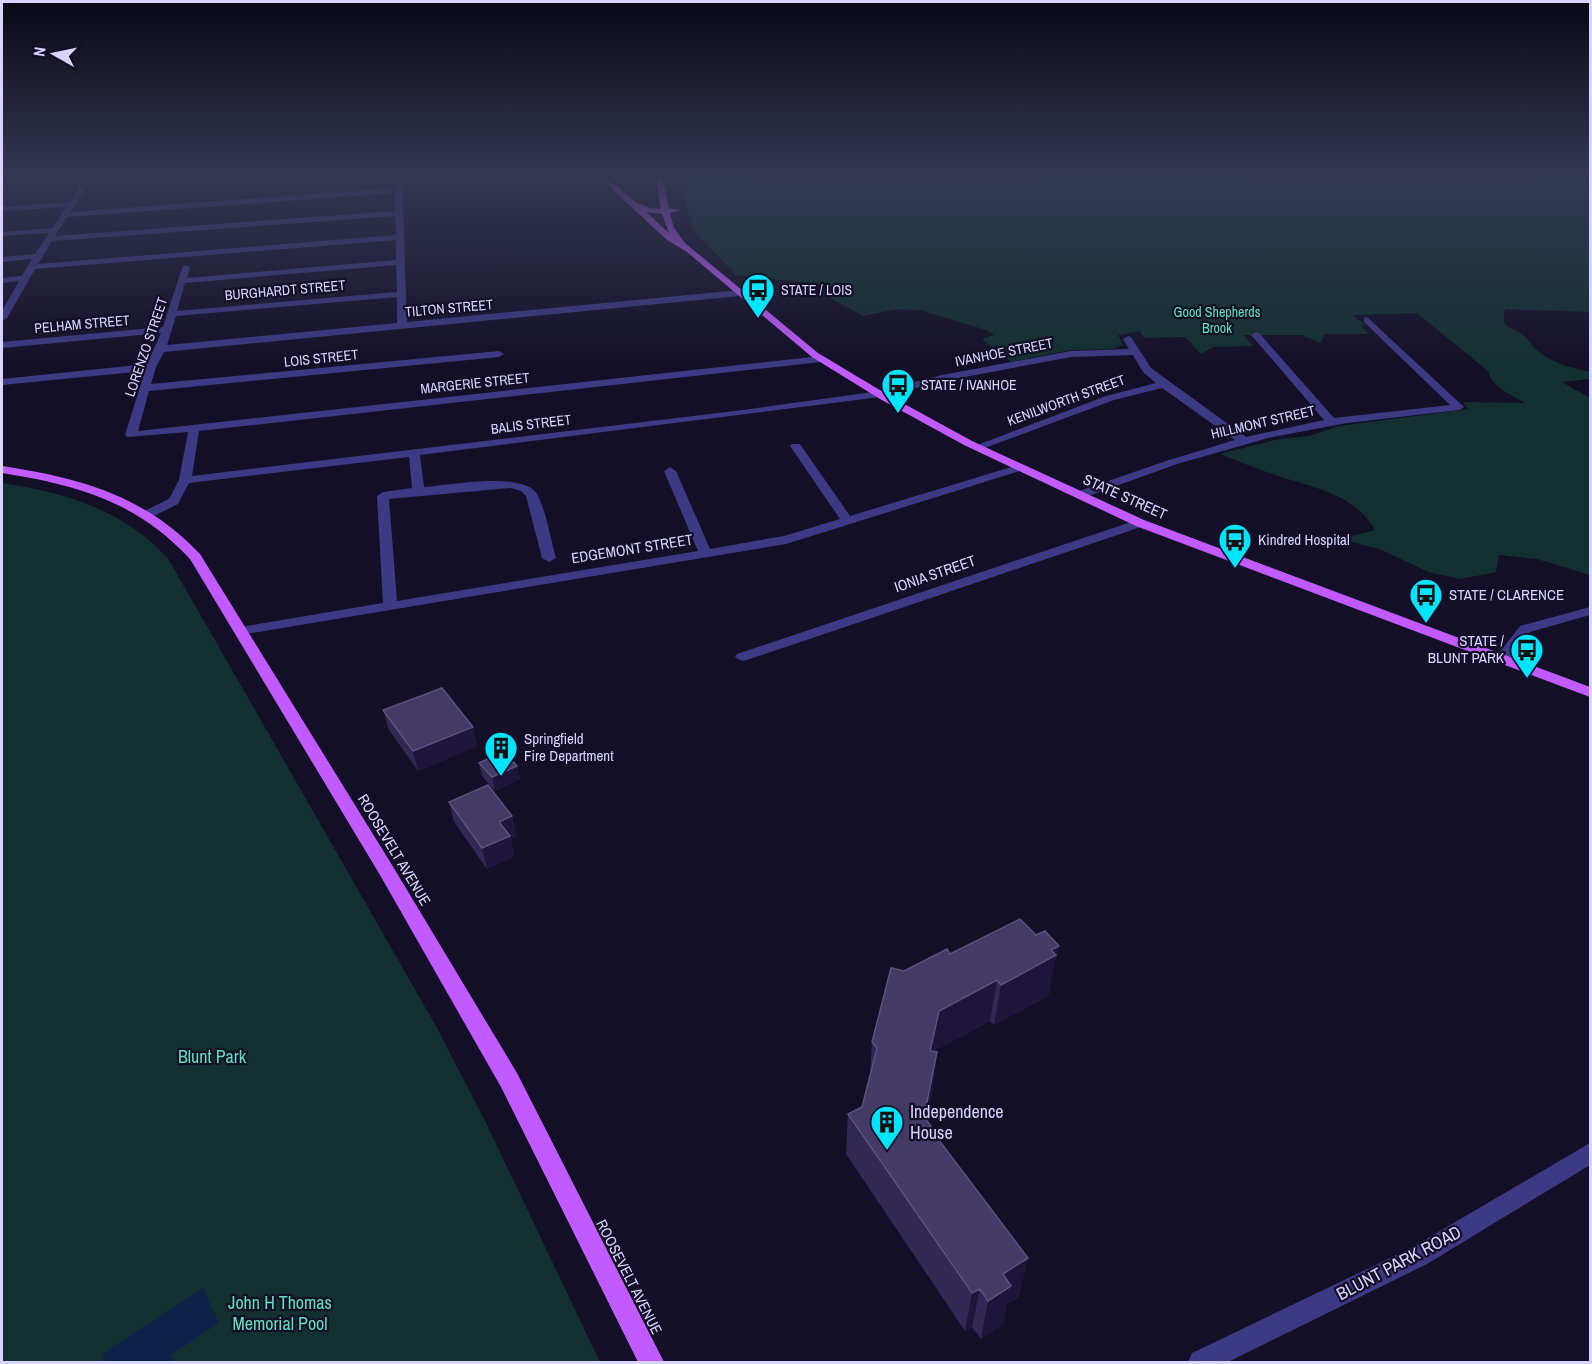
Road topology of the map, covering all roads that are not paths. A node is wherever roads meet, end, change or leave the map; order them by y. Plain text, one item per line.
1 (687, 238) dead end
2 (48, 239) joint
3 (53, 239) edge
4 (381, 239) edge
5 (401, 239) edge
6 (675, 240) edge
7 (690, 250) junction
8 (38, 256) junction
9 (2, 259) edge
10 (401, 262) junction
11 (31, 267) junction
12 (186, 267) dead end
13 (25, 278) junction
14 (2, 280) edge
15 (182, 281) junction
16 (740, 293) junction
17 (402, 294) junction
18 (3, 314) edge
19 (171, 314) junction
20 (1367, 320) dead end
21 (402, 326) junction
22 (165, 330) junction
23 (1256, 335) dead end
24 (1128, 339) dead end
25 (2, 345) edge
26 (161, 349) junction
27 (1136, 352) junction
28 (499, 354) dead end
29 (821, 359) junction
30 (151, 367) junction
31 (2, 382) edge
32 (1164, 384) junction
33 (145, 388) junction
34 (880, 394) junction
35 (1331, 422) junction
36 (194, 429) junction
37 (131, 435) joint
38 (1244, 441) junction
39 (796, 446) dead end
40 (978, 447) junction
41 (414, 453) junction
42 (1022, 467) junction
43 (2, 470) edge
44 (670, 471) dead end
45 (185, 480) junction
46 (418, 491) junction
47 (1080, 495) junction
48 (148, 514) junction
49 (847, 520) junction
50 (1140, 523) junction
51 (706, 554) junction
52 (549, 558) dead end
53 (390, 605) junction
54 (1590, 611) edge
55 (240, 631) junction
56 (742, 657) dead end
57 (1502, 658) junction
58 (1590, 692) edge
59 (1590, 1153) edge
60 (651, 1362) edge
61 (1201, 1362) edge

1 - 7 main road
2 - 3 street
2 - 8 street
4 - 11 street
5 - 10 street
6 - 7 main road, STATE STREET
7 - 16 main road, STATE STREET
8 - 9 street
8 - 11 street
10 - 15 street
10 - 17 street
11 - 13 street
12 - 15 street, LORENZO STREET
13 - 14 street
13 - 18 street
15 - 19 street, LORENZO STREET
16 - 21 street, TILTON STREET
16 - 29 main road, STATE STREET
17 - 19 street, BURGHARDT STREET
17 - 21 street
19 - 22 street, LORENZO STREET
20 - 35 street, HILLMONT STREET
21 - 26 street, TILTON STREET
22 - 25 street, PELHAM STREET
22 - 26 street, LORENZO STREET
23 - 35 street
24 - 27 street
26 - 30 street, LORENZO STREET
27 - 32 street
27 - 34 street, IVANHOE STREET
28 - 33 street, LOIS STREET
29 - 34 main road, STATE STREET
29 - 36 street, MARGERIE STREET
30 - 31 street
30 - 33 street, LORENZO STREET
32 - 38 street
32 - 40 street, KENILWORTH STREET
33 - 37 street, LORENZO STREET
34 - 40 main road, STATE STREET
34 - 41 street, BALIS STREET
35 - 38 street, HILLMONT STREET
36 - 37 street, MARGERIE STREET
36 - 45 street
38 - 47 street, HILLMONT STREET
39 - 49 street
40 - 42 main road, STATE STREET
41 - 45 street, BALIS STREET
41 - 46 street
42 - 47 main road, STATE STREET
42 - 49 street, EDGEMONT STREET
43 - 48 main road, ROOSEVELT AVENUE
44 - 51 street
45 - 48 street
46 - 52 street
46 - 53 street
47 - 50 main road, STATE STREET
48 - 55 main road, ROOSEVELT AVENUE
49 - 51 street, EDGEMONT STREET
50 - 56 street, IONIA STREET
50 - 57 main road, STATE STREET
51 - 53 street, EDGEMONT STREET
53 - 55 street, EDGEMONT STREET
54 - 57 street
55 - 60 main road, ROOSEVELT AVENUE
57 - 58 main road, STATE STREET
59 - 61 street, BLUNT PARK ROAD

